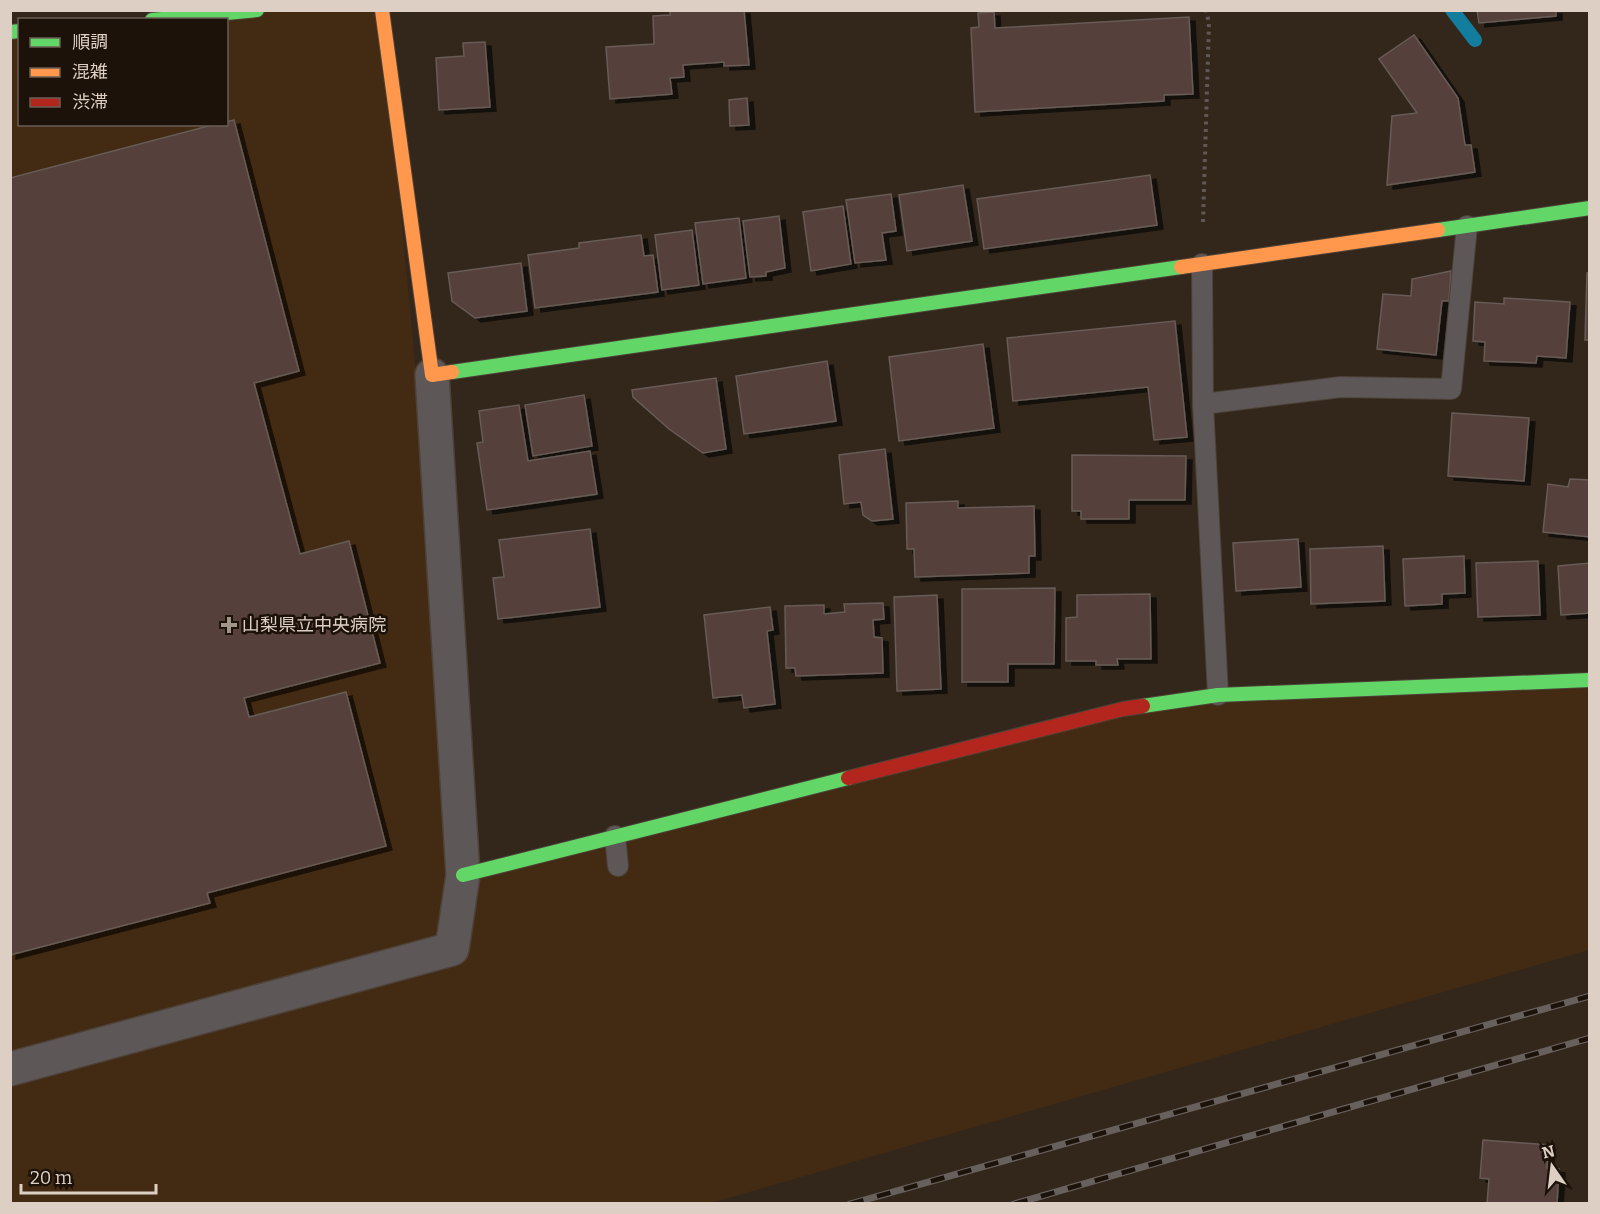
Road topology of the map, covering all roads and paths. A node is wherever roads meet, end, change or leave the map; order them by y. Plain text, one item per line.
1 (257, 10) edge
2 (382, 10) edge
3 (1206, 10) edge
4 (173, 18) edge
5 (1590, 208) edge
6 (1467, 226) junction
7 (1202, 264) junction
8 (432, 375) junction
9 (1203, 404) junction
10 (1590, 680) edge
11 (1218, 695) junction
12 (615, 836) junction
13 (618, 866) dead end
14 (463, 875) junction
15 (10, 1069) edge

1 - 4 street
2 - 8 street
3 - 7 path
5 - 6 street
6 - 7 street
6 - 9 lane
7 - 8 street
7 - 9 lane
8 - 14 street
9 - 11 lane
10 - 11 street
11 - 12 street
12 - 13 lane
12 - 14 street
14 - 15 street

